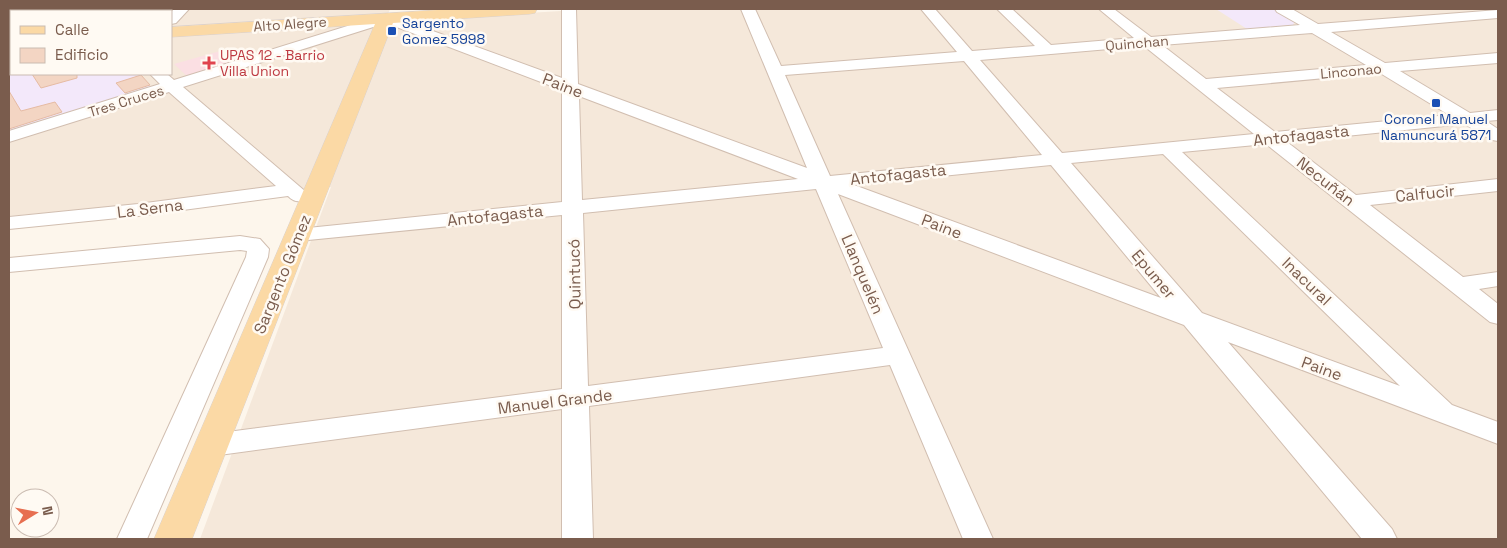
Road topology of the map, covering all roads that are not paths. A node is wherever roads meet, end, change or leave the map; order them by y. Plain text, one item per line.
1 (182, 9) edge
2 (529, 9) edge
3 (569, 9) edge
4 (748, 9) edge
5 (928, 9) edge
6 (1004, 9) edge
7 (1106, 9) edge
8 (1282, 9) edge
9 (1470, 12) edge
10 (388, 13) edge
11 (1498, 14) edge
12 (172, 19) edge
13 (1498, 26) edge
14 (1315, 28) junction
15 (172, 32) edge
16 (1148, 42) junction
17 (1048, 50) junction
18 (968, 56) junction
19 (1498, 58) edge
20 (1383, 68) junction
21 (776, 71) junction
22 (159, 75) edge
23 (1203, 84) junction
24 (172, 86) junction
25 (571, 88) junction
26 (1498, 115) edge
27 (1467, 118) junction
28 (1498, 136) edge
29 (9, 137) edge
30 (1270, 138) junction
31 (1167, 148) junction
32 (1056, 158) junction
33 (824, 181) junction
34 (1498, 184) edge
35 (301, 197) junction
36 (1352, 201) junction
37 (573, 207) junction
38 (9, 223) edge
39 (298, 235) junction
40 (9, 265) edge
41 (1498, 280) edge
42 (1459, 285) junction
43 (1498, 316) edge
44 (1193, 320) junction
45 (898, 355) junction
46 (576, 398) junction
47 (1447, 414) junction
48 (1498, 433) edge
49 (212, 445) junction
50 (132, 539) edge
51 (173, 539) edge
52 (578, 539) edge
53 (978, 539) edge
54 (1381, 539) edge

1 - 12 street
2 - 10 main road, Alto Alegre
3 - 25 street, Quintucó
4 - 21 street, Llanquelén
5 - 18 street, Epumer
6 - 17 street
7 - 16 street, Necuñán
8 - 14 street
9 - 11 street, Quinchan
9 - 13 street
9 - 14 street, Quinchan
10 - 15 main road, Alto Alegre
10 - 24 street, Tres Cruces
10 - 25 street, Paine
10 - 35 main road, Sargento Gómez
14 - 16 street, Quinchan
14 - 20 street
16 - 17 street, Quinchan
16 - 23 street, Necuñán
17 - 18 street, Quinchan
18 - 21 street, Quinchan
18 - 32 street, Epumer
19 - 20 street, Linconao
20 - 23 street, Linconao
20 - 27 street
21 - 33 street, Llanquelén
22 - 24 street
23 - 30 street, Necuñán
24 - 29 street, Tres Cruces
24 - 35 street
25 - 33 street, Paine
25 - 37 street, Quintucó
26 - 27 street, Antofagasta
27 - 28 street
27 - 30 street, Antofagasta
30 - 31 street, Antofagasta
30 - 36 street, Necuñán
31 - 32 street, Antofagasta
31 - 47 street, Inacural
32 - 33 street, Antofagasta
32 - 44 street, Epumer
33 - 37 street, Antofagasta
33 - 44 street, Paine
33 - 45 street, Llanquelén
34 - 36 street, Calfucir
35 - 38 street, La Serna
35 - 39 main road, Sargento Gómez
36 - 42 street, Necuñán
37 - 39 street, Antofagasta
37 - 46 street, Quintucó
39 - 49 main road, Sargento Gómez
40 - 50 street
41 - 42 street
42 - 43 street, Necuñán
44 - 47 street, Paine
44 - 54 street, Epumer
45 - 46 street, Manuel Grande
45 - 53 street, Llanquelén
46 - 49 street, Manuel Grande
46 - 52 street, Quintucó
47 - 48 street, Paine
49 - 51 main road, Sargento Gómez

